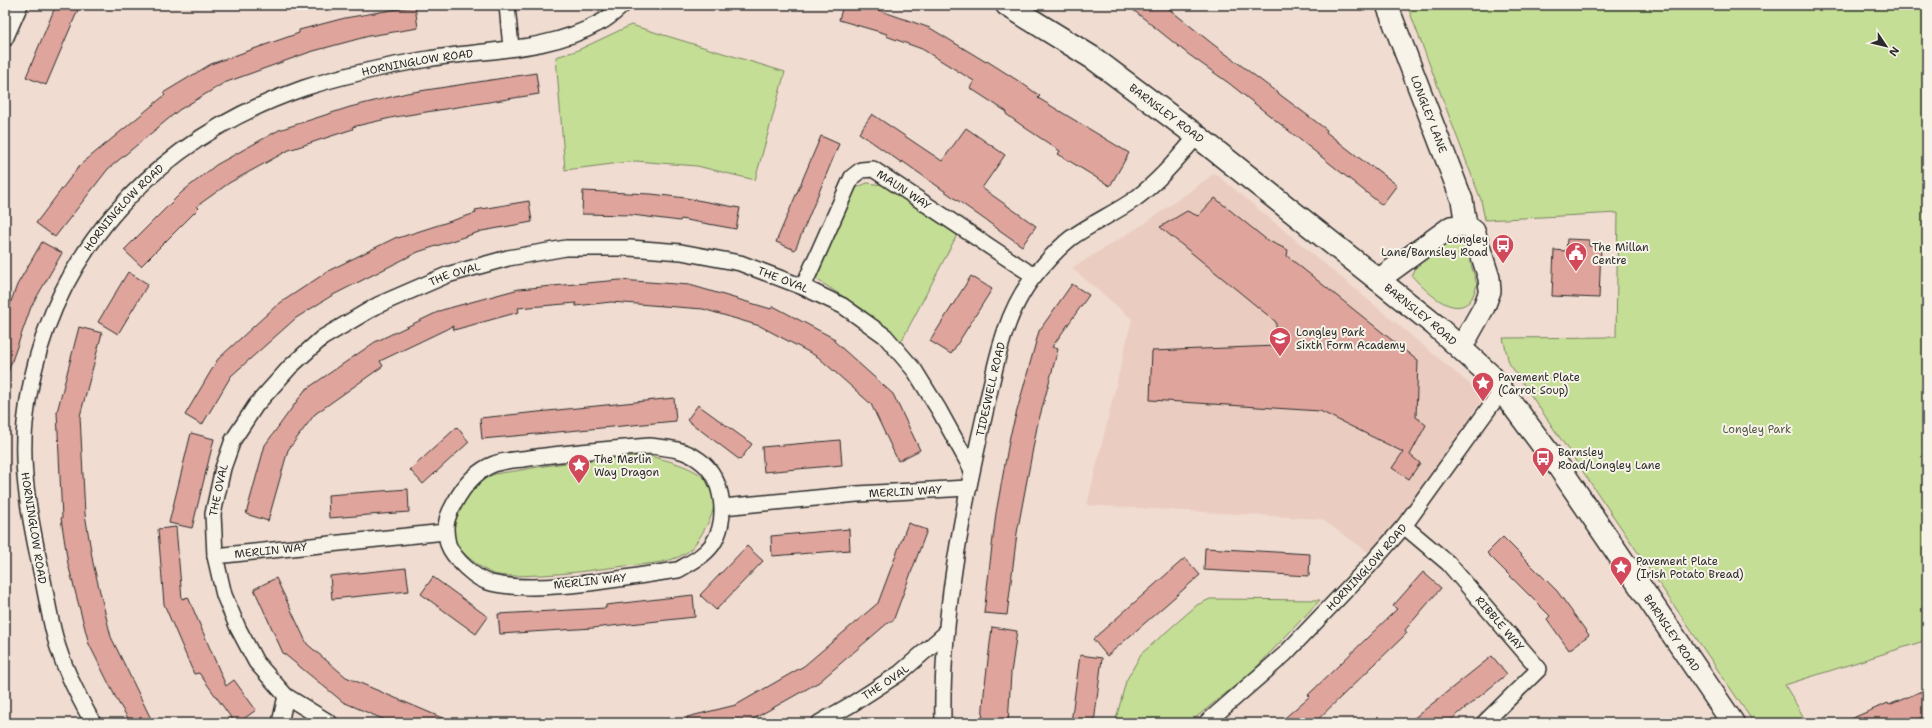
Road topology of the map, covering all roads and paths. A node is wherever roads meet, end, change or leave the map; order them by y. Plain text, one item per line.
1 (20, 5) edge
2 (507, 5) edge
3 (623, 5) edge
4 (1006, 5) edge
5 (1387, 5) edge
6 (5, 40) edge
7 (511, 48) junction
8 (1197, 136) junction
9 (1466, 225) junction
10 (1034, 276) junction
11 (1378, 280) junction
12 (803, 287) junction
13 (1461, 348) junction
14 (1502, 390) junction
15 (972, 470) junction
16 (968, 488) junction
17 (724, 507) junction
18 (1404, 526) junction
19 (445, 532) junction
20 (215, 556) junction
21 (946, 633) junction
22 (286, 696) junction
23 (93, 723) edge
24 (280, 723) edge
25 (330, 723) edge
26 (819, 723) edge
27 (943, 723) edge
28 (1206, 723) edge
29 (1484, 723) edge
30 (1733, 723) edge

1 - 6 street
2 - 7 street
3 - 7 street, HORNINGLOW ROAD
4 - 8 main road, BARNSLEY ROAD
5 - 9 street, LONGLEY LANE
7 - 23 street, HORNINGLOW ROAD
8 - 10 street, TIDESWELL ROAD
8 - 11 main road, BARNSLEY ROAD
9 - 11 street
9 - 13 street, LONGLEY LANE
10 - 12 street, MAUN WAY
10 - 15 street, TIDESWELL ROAD
11 - 13 main road, BARNSLEY ROAD
12 - 15 street, THE OVAL
12 - 20 street, THE OVAL
13 - 14 main road, BARNSLEY ROAD
14 - 18 street, HORNINGLOW ROAD
14 - 30 main road, BARNSLEY ROAD
15 - 16 street, TIDESWELL ROAD
16 - 17 street, MERLIN WAY
16 - 21 street, TIDESWELL ROAD
17 - 19 street, MERLIN WAY
17 - 19 street, MERLIN WAY
18 - 28 street, HORNINGLOW ROAD
18 - 29 street, RIBBLE WAY
19 - 20 street, MERLIN WAY
20 - 22 street, THE OVAL
21 - 26 street, THE OVAL
21 - 27 street, TIDESWELL ROAD
22 - 24 street
22 - 25 street, THE OVAL

